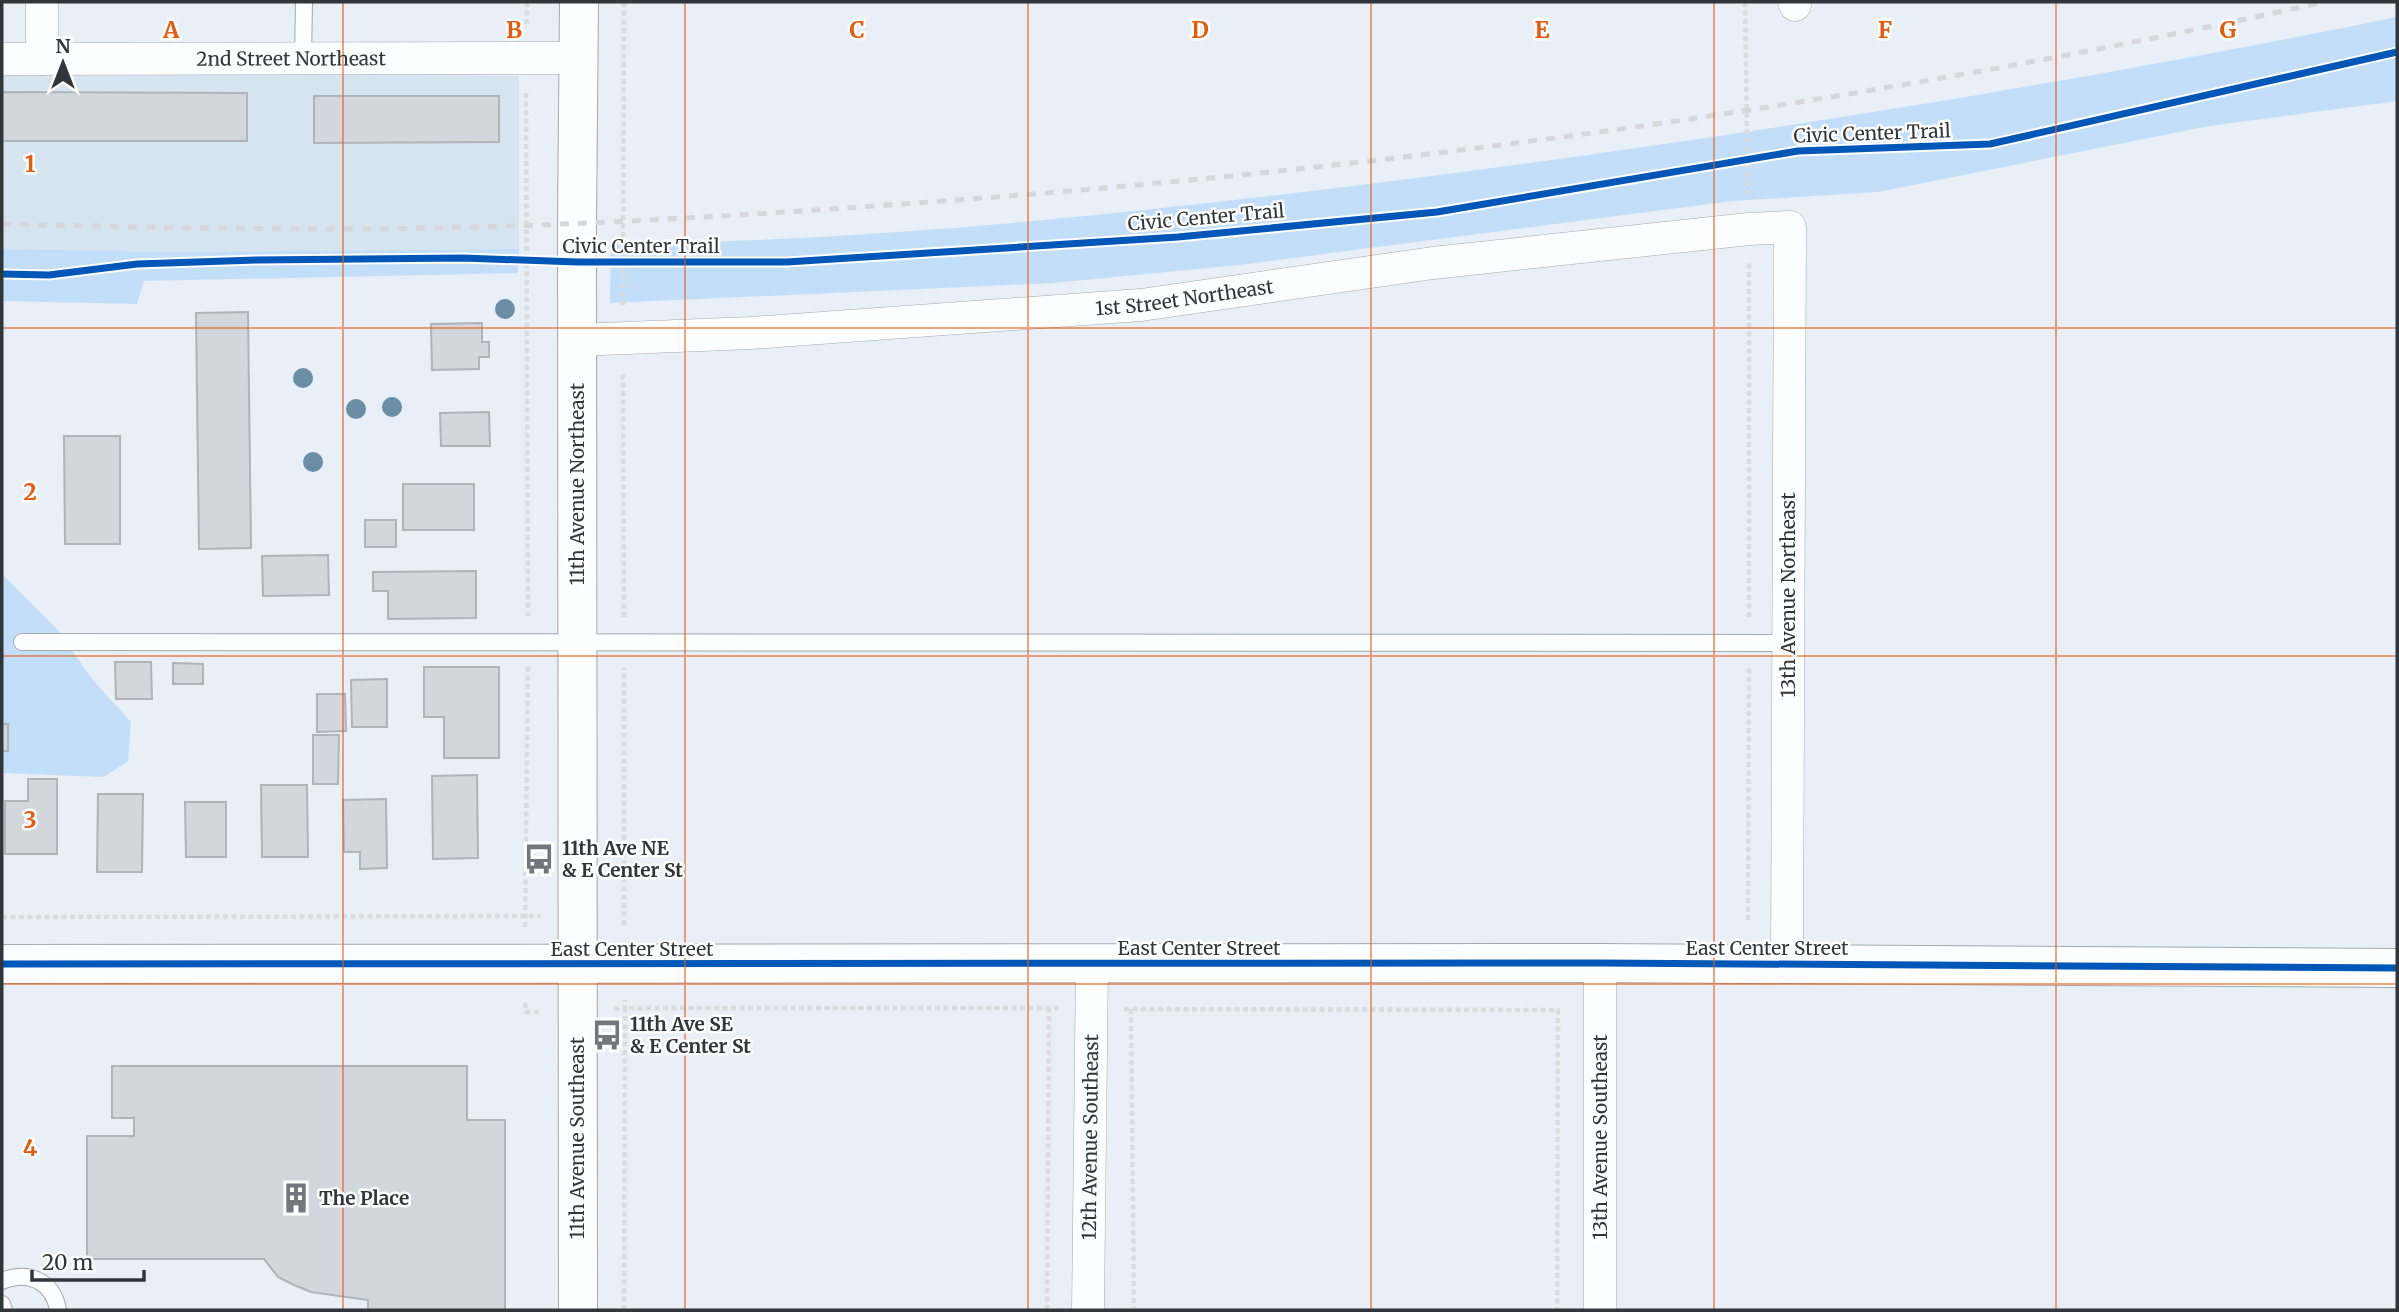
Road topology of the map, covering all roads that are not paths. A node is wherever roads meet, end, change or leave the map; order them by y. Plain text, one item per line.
1 (42, 2) edge
2 (304, 2) edge
3 (579, 2) edge
4 (578, 58) junction
5 (2, 59) edge
6 (303, 59) junction
7 (41, 60) junction
8 (1790, 228) joint
9 (577, 340) junction
10 (22, 642) dead end
11 (1788, 643) junction
12 (577, 644) junction
13 (1600, 963) junction
14 (2, 964) edge
15 (1091, 964) junction
16 (1787, 964) junction
17 (577, 965) junction
18 (2397, 968) edge
19 (2, 1281) edge
20 (2, 1304) edge
21 (4, 1310) edge
22 (58, 1310) edge
23 (578, 1310) edge
24 (1088, 1310) edge
25 (1600, 1310) edge

1 - 7 street
2 - 6 lane
3 - 4 street, 11th Avenue Northeast
4 - 6 street, 2nd Street Northeast
4 - 9 street, 11th Avenue Northeast
5 - 7 street, 2nd Street Northeast
6 - 7 street, 2nd Street Northeast
8 - 9 street, 1st Street Northeast
8 - 11 street, 13th Avenue Northeast
9 - 12 street, 11th Avenue Northeast
10 - 12 lane
11 - 12 lane
11 - 16 street, 13th Avenue Northeast
12 - 17 street, 11th Avenue Northeast
13 - 15 street, East Center Street
13 - 16 street, East Center Street
13 - 25 street, 13th Avenue Southeast
14 - 17 street, East Center Street
15 - 17 street, East Center Street
15 - 24 street, 12th Avenue Southeast
16 - 18 street, East Center Street
17 - 23 street, 11th Avenue Southeast
19 - 22 lane
20 - 21 lane

